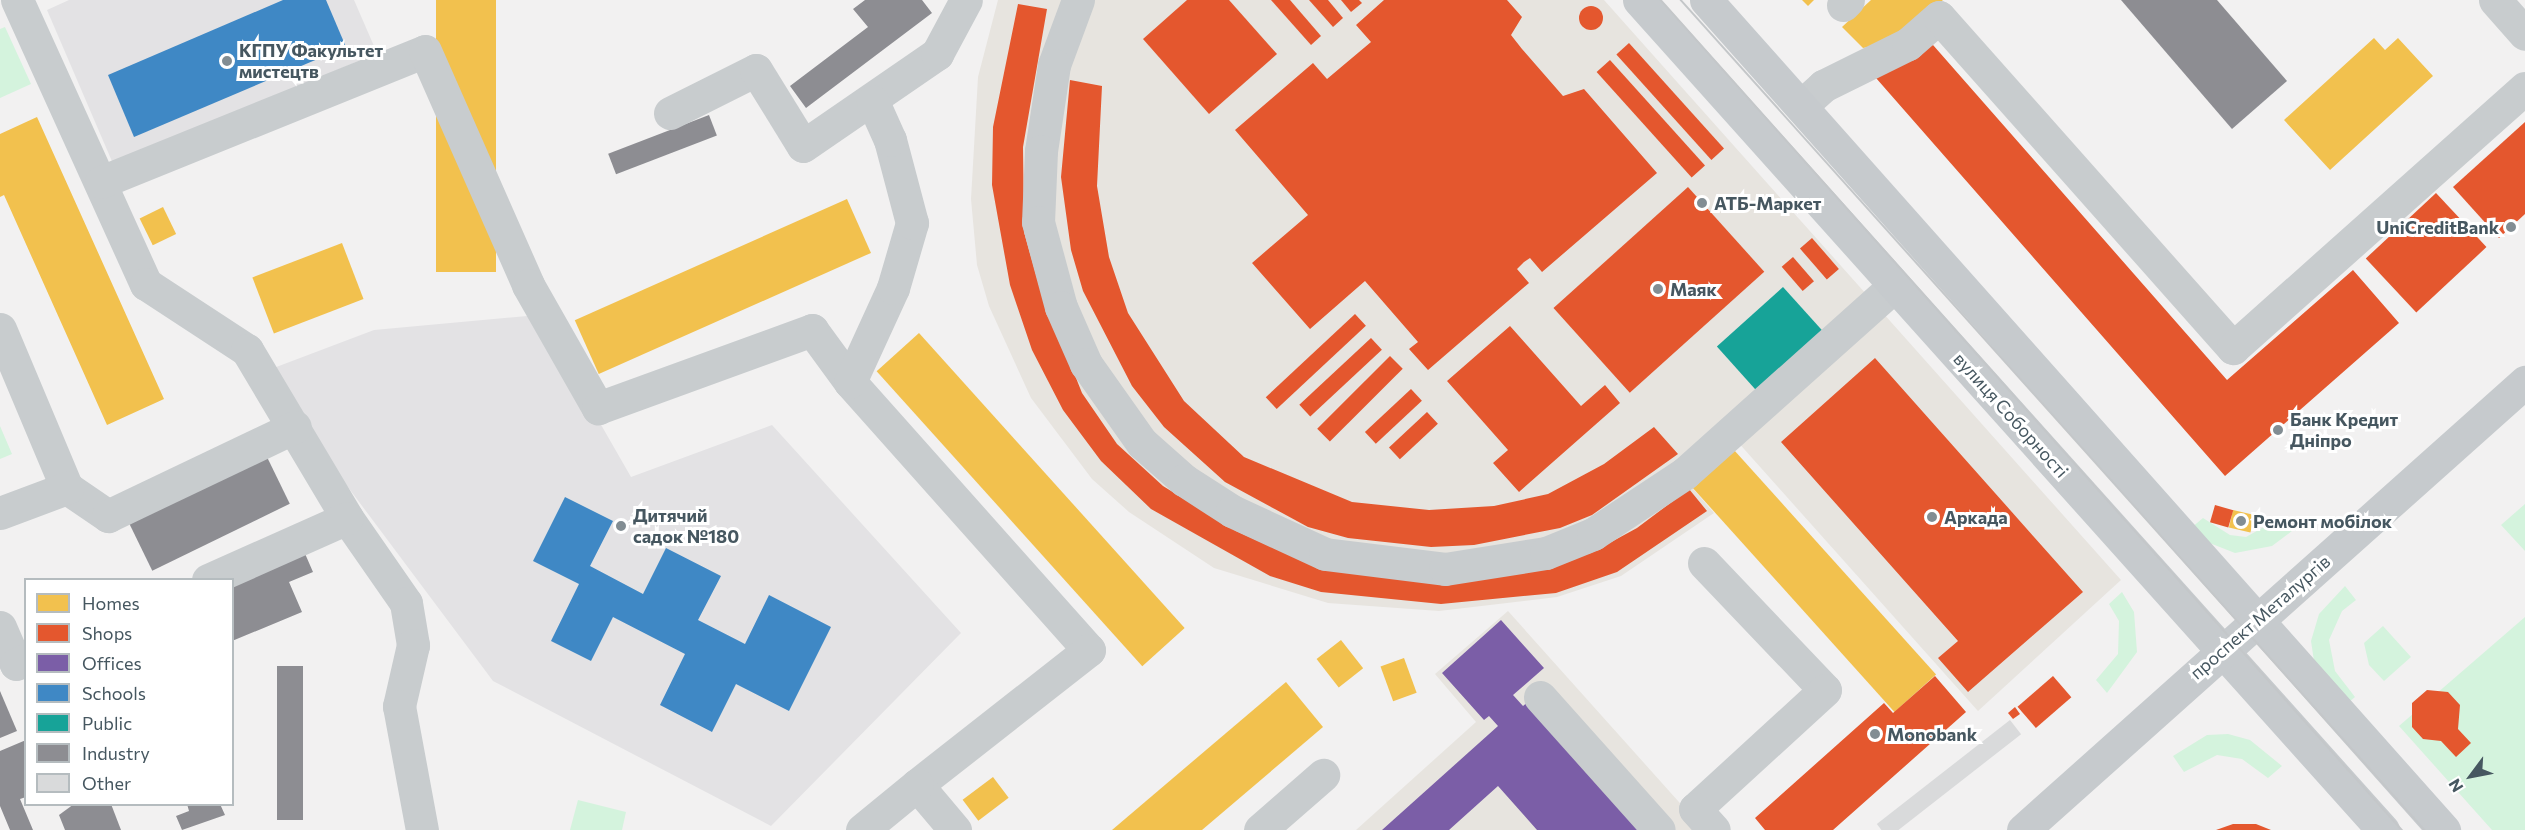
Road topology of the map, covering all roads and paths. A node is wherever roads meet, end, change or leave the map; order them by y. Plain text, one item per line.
1 (17, 0) edge
2 (966, 0) edge
3 (1078, 0) edge
4 (1639, 0) edge
5 (1706, 0) edge
6 (2495, 0) edge
7 (2525, 34) edge
8 (2525, 88) edge
9 (873, 102) junction
10 (1801, 106) junction
11 (670, 113) dead end
12 (101, 182) junction
13 (1894, 286) junction
14 (0, 329) edge
15 (850, 382) junction
16 (2525, 382) edge
17 (295, 427) junction
18 (67, 488) junction
19 (0, 513) edge
20 (347, 518) junction
21 (1704, 563) dead end
22 (210, 578) edge
23 (2255, 619) junction
24 (0, 627) edge
25 (2223, 649) junction
26 (24, 661) edge
27 (1540, 697) dead end
28 (1323, 775) dead end
29 (917, 785) junction
30 (422, 830) edge
31 (862, 830) edge
32 (955, 830) edge
33 (1260, 830) edge
34 (1659, 830) edge
35 (1714, 830) edge
36 (2024, 830) edge
37 (2383, 830) edge
38 (2444, 830) edge

1 - 12 lane
2 - 9 lane
3 - 13 lane
4 - 13 main road, вулиця Соборності
5 - 10 main road
6 - 7 lane
8 - 10 lane
9 - 11 lane
9 - 15 lane
10 - 23 main road
12 - 15 lane
12 - 17 lane
13 - 25 main road, вулиця Соборності
14 - 18 lane
15 - 29 lane
16 - 23 main road, проспект Металургів
17 - 18 lane
17 - 20 lane
18 - 19 lane
20 - 22 lane
20 - 30 lane
21 - 35 lane
23 - 25 main road, проспект Металургів
23 - 38 main road
24 - 26 lane
25 - 36 main road, проспект Металургів
25 - 37 main road, вулиця Соборності
27 - 34 lane
28 - 33 lane
29 - 31 lane
29 - 32 lane

